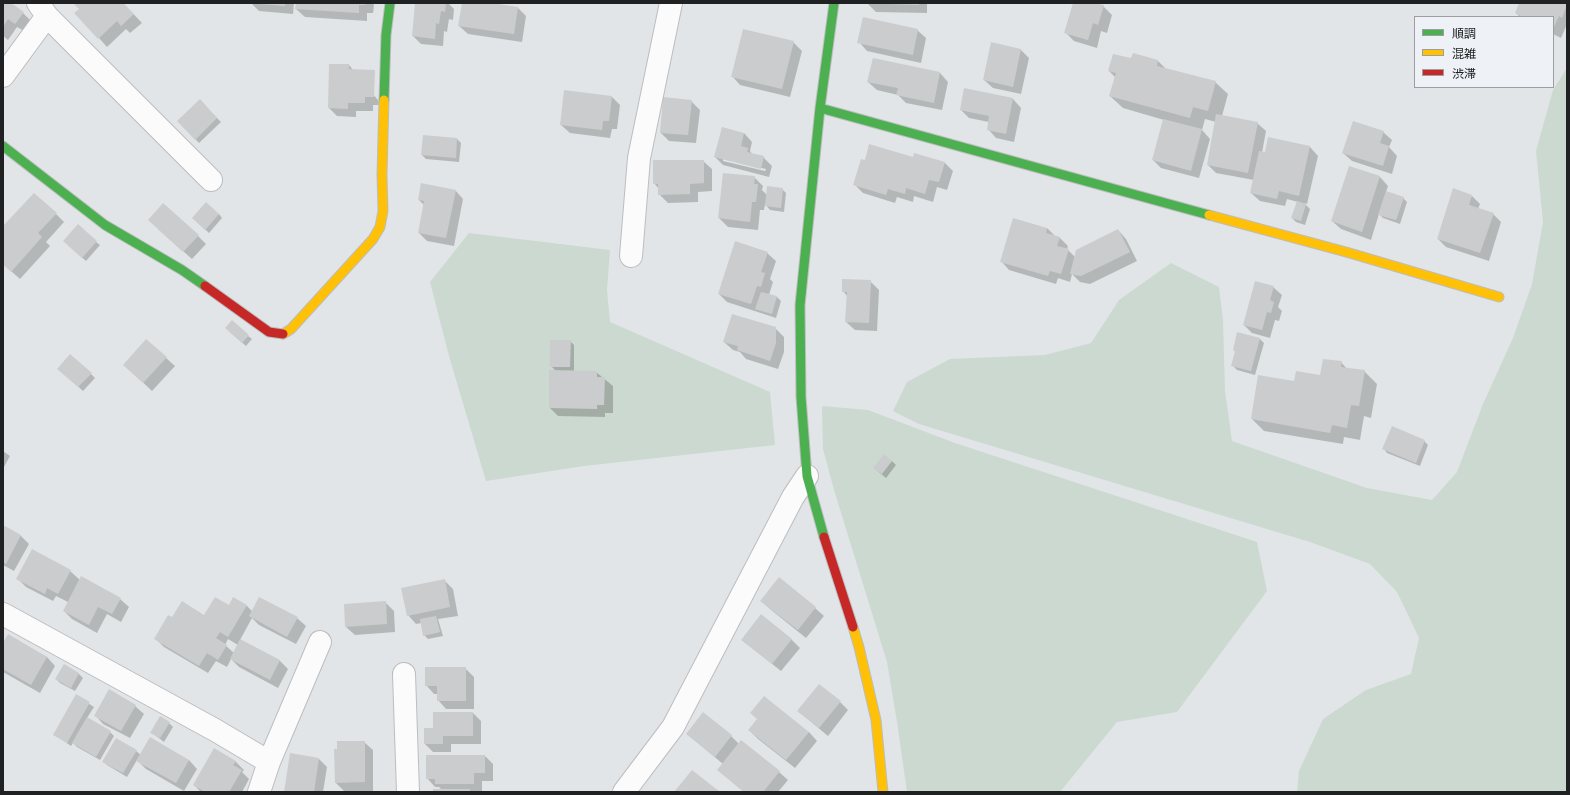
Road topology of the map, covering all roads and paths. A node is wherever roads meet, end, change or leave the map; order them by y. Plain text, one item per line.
1 (390, 3) edge
2 (671, 3) edge
3 (834, 3) edge
4 (42, 9) edge
5 (3, 76) edge
6 (820, 108) junction
7 (3, 146) edge
8 (211, 180) dead end
9 (631, 256) dead end
10 (1499, 297) dead end
11 (807, 476) junction
12 (3, 614) edge
13 (320, 642) dead end
14 (404, 674) dead end
15 (268, 762) junction
16 (259, 792) edge
17 (408, 792) edge
18 (624, 792) edge
19 (883, 792) edge

1 - 7 street
2 - 9 street
3 - 6 street
4 - 5 street
4 - 8 street
6 - 10 street
6 - 11 street
11 - 18 street
11 - 19 street
12 - 15 street
13 - 15 street
14 - 17 street
15 - 16 street

